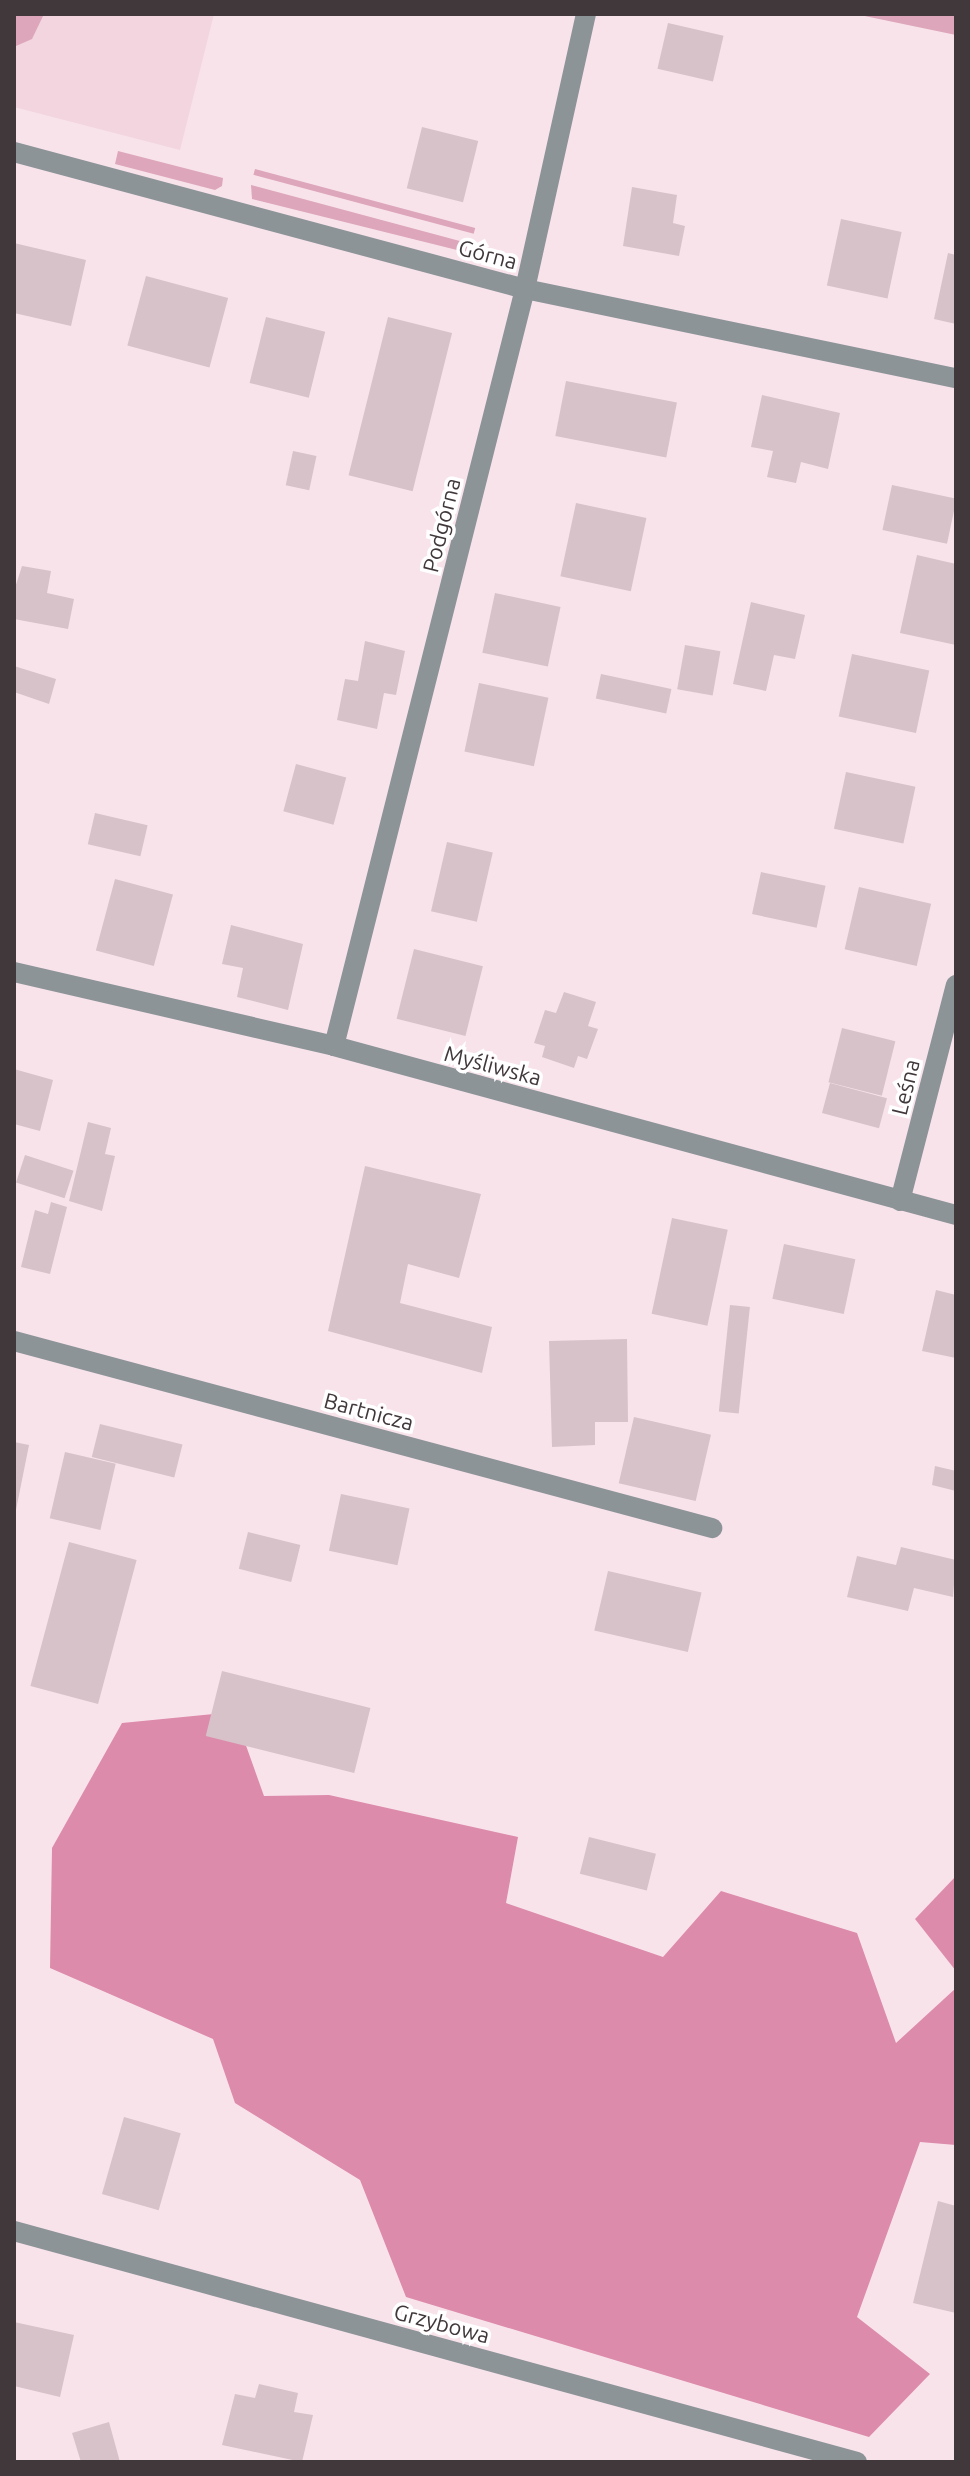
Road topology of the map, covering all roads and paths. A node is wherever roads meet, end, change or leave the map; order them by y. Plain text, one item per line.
1 (586, 14) edge
2 (14, 152) edge
3 (525, 289) junction
4 (956, 378) edge
5 (14, 972) edge
6 (956, 985) edge
7 (334, 1046) junction
8 (900, 1201) junction
9 (956, 1215) edge
10 (14, 1341) edge
11 (712, 1528) dead end
12 (14, 2231) edge
13 (857, 2462) edge

1 - 3 street, Podgórna
2 - 3 street, Górna
3 - 4 street, Górna
3 - 7 street, Podgórna
5 - 7 street, Myśliwska
6 - 8 street, Leśna
7 - 8 street, Myśliwska
8 - 9 street, Myśliwska
10 - 11 street, Bartnicza
12 - 13 street, Grzybowa

